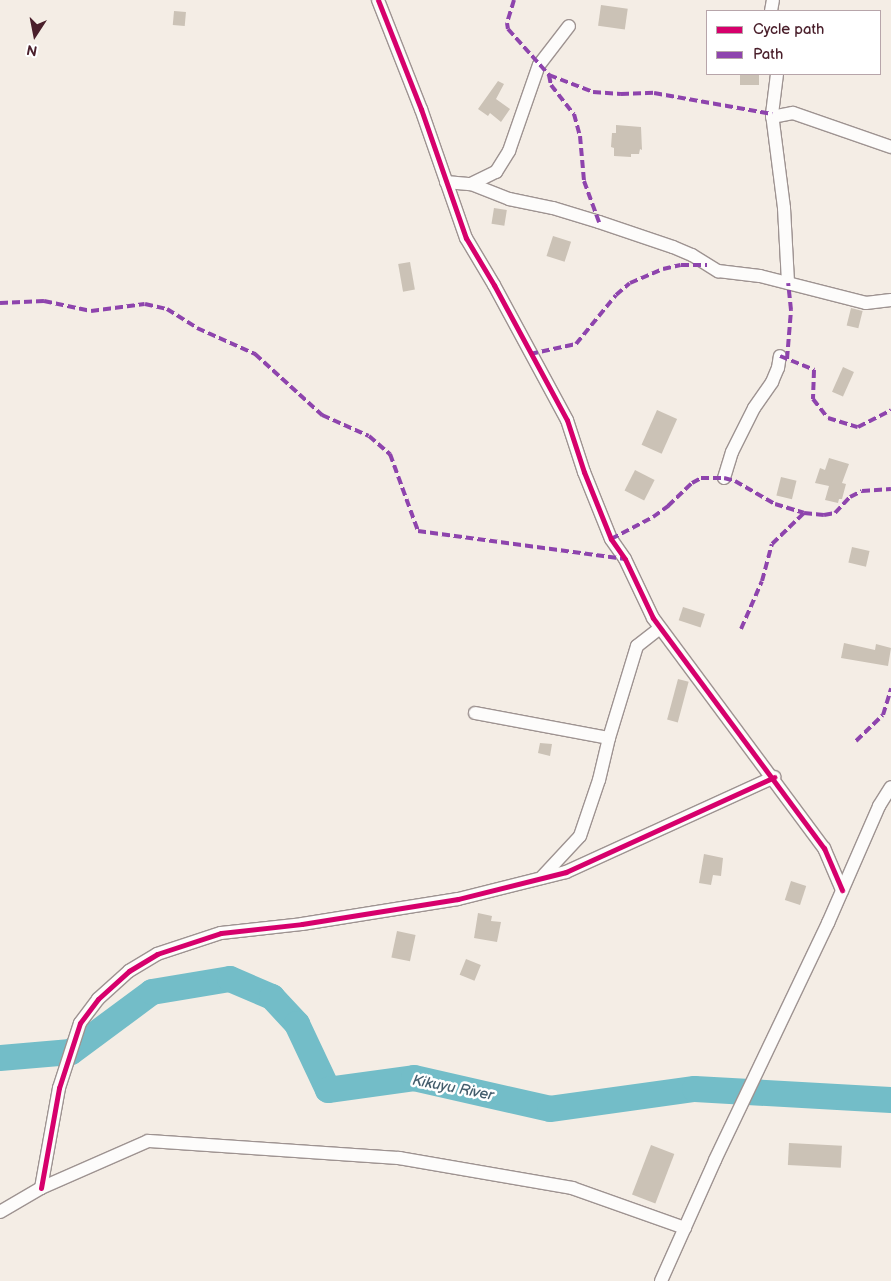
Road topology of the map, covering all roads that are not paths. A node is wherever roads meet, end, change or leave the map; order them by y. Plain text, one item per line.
1 (378, 0) edge
2 (569, 26) dead end
3 (777, 75) edge
4 (772, 117) junction
5 (891, 147) edge
6 (446, 182) junction
7 (471, 184) junction
8 (788, 283) junction
9 (891, 300) edge
10 (780, 356) dead end
11 (724, 478) dead end
12 (660, 628) junction
13 (475, 713) dead end
14 (609, 738) junction
15 (774, 777) junction
16 (891, 787) edge
17 (541, 879) junction
18 (842, 890) junction
19 (41, 1188) junction
20 (0, 1212) edge
21 (685, 1228) junction
22 (661, 1281) edge

1 - 6 street
2 - 7 street
3 - 4 street
4 - 5 street
4 - 8 street
6 - 7 street
6 - 12 street
7 - 8 street
8 - 9 street
10 - 11 street
12 - 14 street
12 - 15 street
13 - 14 street
14 - 17 street
15 - 17 street
15 - 18 street
16 - 18 street
17 - 19 street
18 - 21 street
19 - 20 street
19 - 21 street
21 - 22 street

